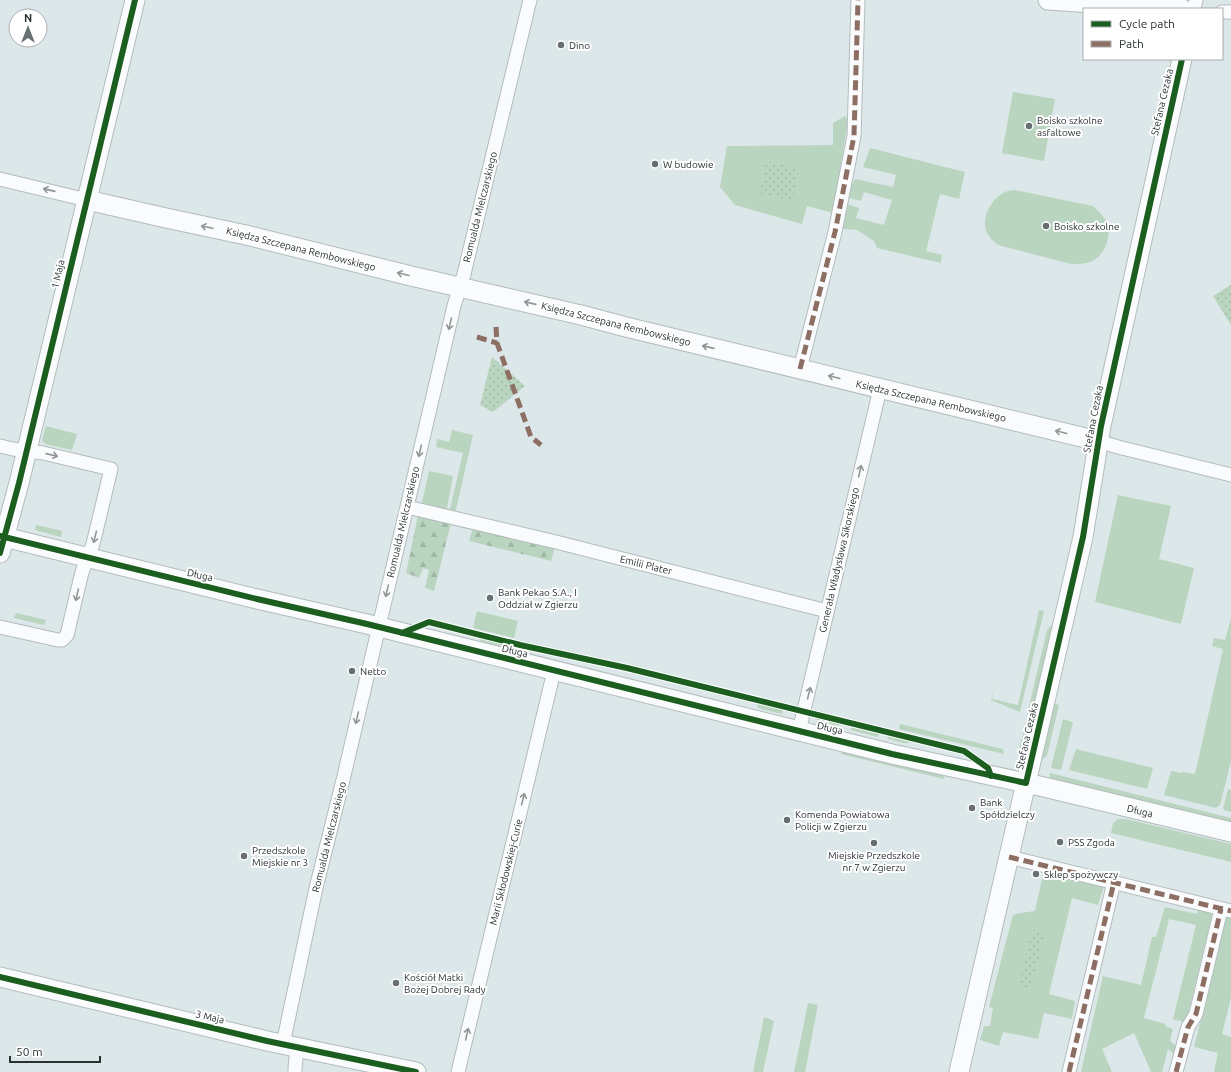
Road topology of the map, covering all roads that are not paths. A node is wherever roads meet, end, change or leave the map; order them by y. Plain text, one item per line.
1 (135, 0) edge
2 (530, 0) edge
3 (858, 0) edge
4 (1048, 0) edge
5 (1167, 8) edge
6 (1182, 60) edge
7 (0, 178) edge
8 (87, 200) junction
9 (460, 287) junction
10 (800, 369) junction
11 (880, 389) junction
12 (1098, 441) junction
13 (0, 446) edge
14 (26, 451) junction
15 (1231, 475) edge
16 (407, 507) junction
17 (1, 542) edge
18 (88, 558) junction
19 (827, 610) junction
20 (0, 627) edge
21 (379, 627) junction
22 (554, 671) junction
23 (799, 731) junction
24 (1026, 783) junction
25 (1231, 832) edge
26 (1009, 857) junction
27 (1114, 882) junction
28 (1226, 910) edge
29 (0, 977) edge
30 (290, 1046) junction
31 (296, 1072) edge
32 (416, 1072) edge
33 (458, 1072) edge
34 (958, 1072) edge
35 (1069, 1072) edge
36 (1176, 1072) edge

1 - 8 street, 1 Maja
2 - 9 street, Romualda Mielczarskiego
3 - 10 street
4 - 5 street
6 - 12 street, Stefana Cezaka
8 -> 7 street, Księdza Szczepana Rembowskiego
9 -> 8 street, Księdza Szczepana Rembowskiego
8 - 14 street, 1 Maja
10 -> 9 street, Księdza Szczepana Rembowskiego
9 -> 16 street, Romualda Mielczarskiego
11 -> 10 street, Księdza Szczepana Rembowskiego
12 -> 11 street, Księdza Szczepana Rembowskiego
19 -> 11 street, Generała Władysława Sikorskiego
12 - 15 street, Księdza Szczepana Rembowskiego
12 - 24 street, Stefana Cezaka
13 - 14 street
14 - 17 street, 1 Maja
14 -> 18 street
16 - 19 street, Emilii Plater
16 -> 21 street, Romualda Mielczarskiego
17 - 18 street, Długa
18 -> 20 street
18 - 21 street, Długa
23 -> 19 street, Generała Władysława Sikorskiego
21 - 22 street, Długa
21 -> 30 street, Romualda Mielczarskiego
22 - 23 street, Długa
33 -> 22 street, Marii Skłodowskiej-Curie
23 - 24 street, Długa
24 - 25 street, Długa
24 - 26 street, Stefana Cezaka
26 - 27 street
26 - 34 street, Stefana Cezaka
27 - 28 street
27 - 35 street
28 - 36 street
29 - 30 street, 3 Maja
30 - 31 street, Romualda Mielczarskiego
30 - 32 street, 3 Maja

